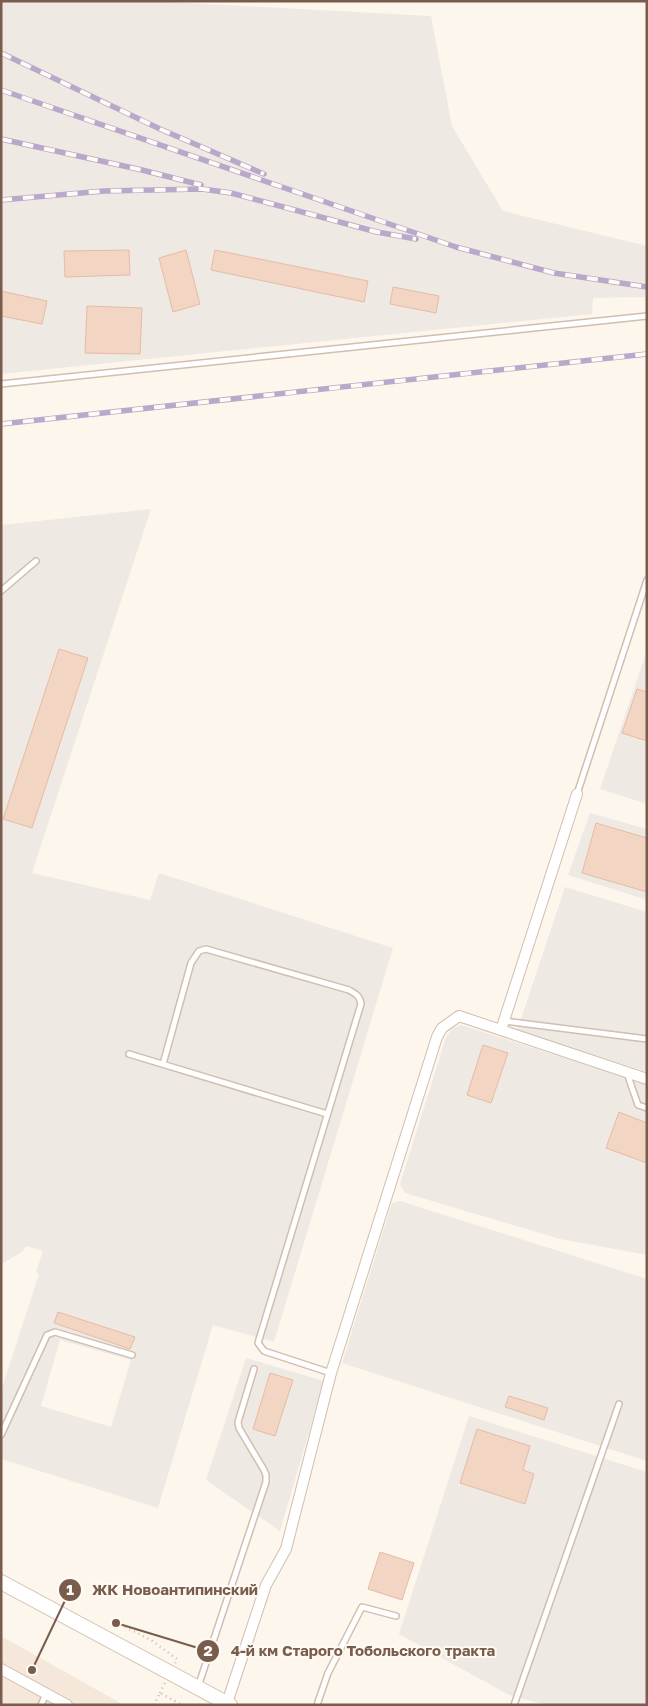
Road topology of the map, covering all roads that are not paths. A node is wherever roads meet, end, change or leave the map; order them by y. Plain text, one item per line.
1 (647, 316) edge
2 (1, 384) edge
3 (36, 561) dead end
4 (647, 580) edge
5 (1, 591) edge
6 (577, 794) joint
7 (503, 1025) junction
8 (647, 1039) edge
9 (129, 1054) dead end
10 (163, 1064) junction
11 (627, 1073) junction
12 (647, 1079) edge
13 (647, 1108) edge
14 (327, 1114) junction
15 (132, 1355) dead end
16 (254, 1369) dead end
17 (332, 1373) junction
18 (619, 1404) dead end
19 (1, 1435) edge
20 (1, 1582) edge
21 (396, 1616) dead end
22 (1, 1669) edge
23 (198, 1688) junction
24 (46, 1693) junction
25 (228, 1704) edge
26 (41, 1705) edge
27 (67, 1705) edge
28 (317, 1705) edge
29 (514, 1705) edge

1 - 2 lane
3 - 5 lane
4 - 6 lane
6 - 7 street
7 - 8 lane
7 - 11 street
7 - 17 street
9 - 10 lane
10 - 14 lane
10 - 14 lane
11 - 12 street
11 - 13 lane
14 - 17 lane
15 - 19 lane
16 - 23 lane
17 - 25 street
18 - 29 lane
20 - 23 street
21 - 28 lane
22 - 24 street
23 - 25 street
24 - 26 lane
24 - 27 street

